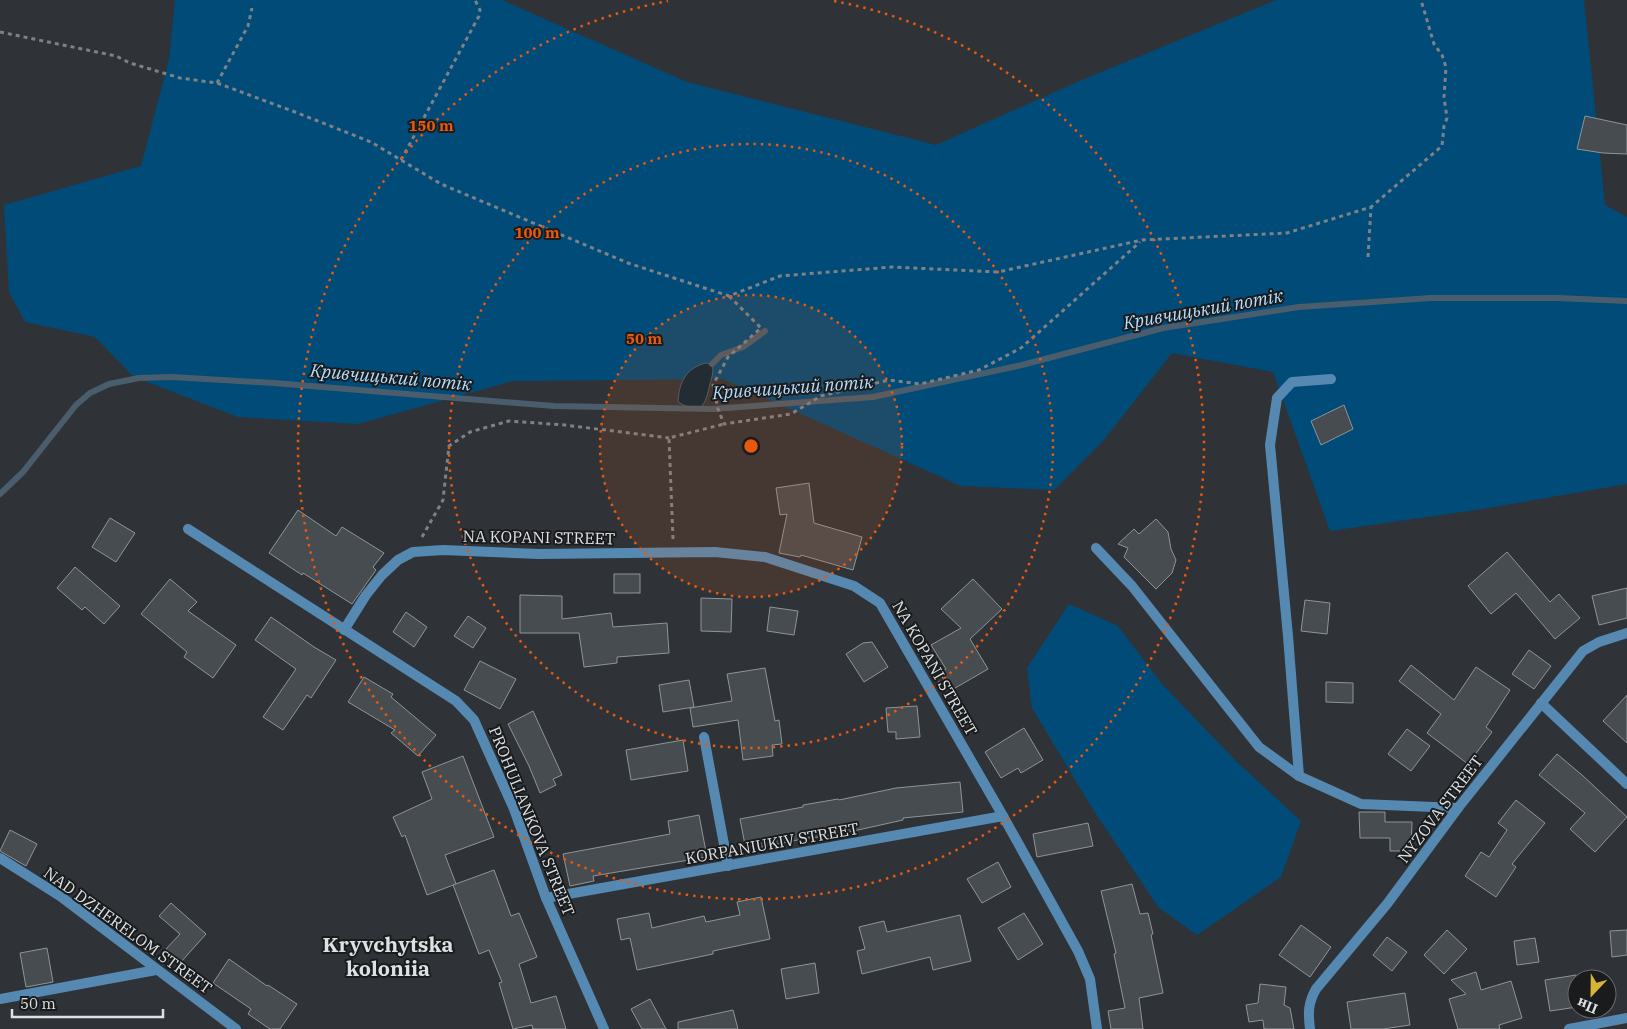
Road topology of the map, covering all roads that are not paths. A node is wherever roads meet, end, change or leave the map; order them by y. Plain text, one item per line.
1 (1331, 379) dead end
2 (188, 529) dead end
3 (1096, 548) dead end
4 (344, 630) junction
5 (1627, 633) edge
6 (1541, 703) junction
7 (704, 737) dead end
8 (1299, 776) junction
9 (1627, 784) edge
10 (1458, 808) junction
11 (1003, 816) junction
12 (0, 858) edge
13 (728, 866) junction
14 (546, 898) junction
15 (156, 970) junction
16 (0, 999) edge
17 (1627, 1018) edge
18 (236, 1029) edge
19 (604, 1029) edge
20 (1097, 1029) edge
21 (1310, 1029) edge
22 (1569, 1029) edge

1 - 8 street
2 - 4 street, PROHULIANKOVA STREET
3 - 8 street
4 - 11 street, NA KOPANI STREET
4 - 14 street, PROHULIANKOVA STREET
5 - 6 street, NYZOVA STREET
6 - 9 street
6 - 10 street, NYZOVA STREET
7 - 13 street
8 - 10 street
10 - 21 street, NYZOVA STREET
11 - 13 street, KORPANIUKIV STREET
11 - 20 street, NA KOPANI STREET
12 - 15 street, NAD DZHERELOM STREET
13 - 14 street, KORPANIUKIV STREET
14 - 19 street, PROHULIANKOVA STREET
15 - 16 street
15 - 18 street, NAD DZHERELOM STREET
17 - 22 street

